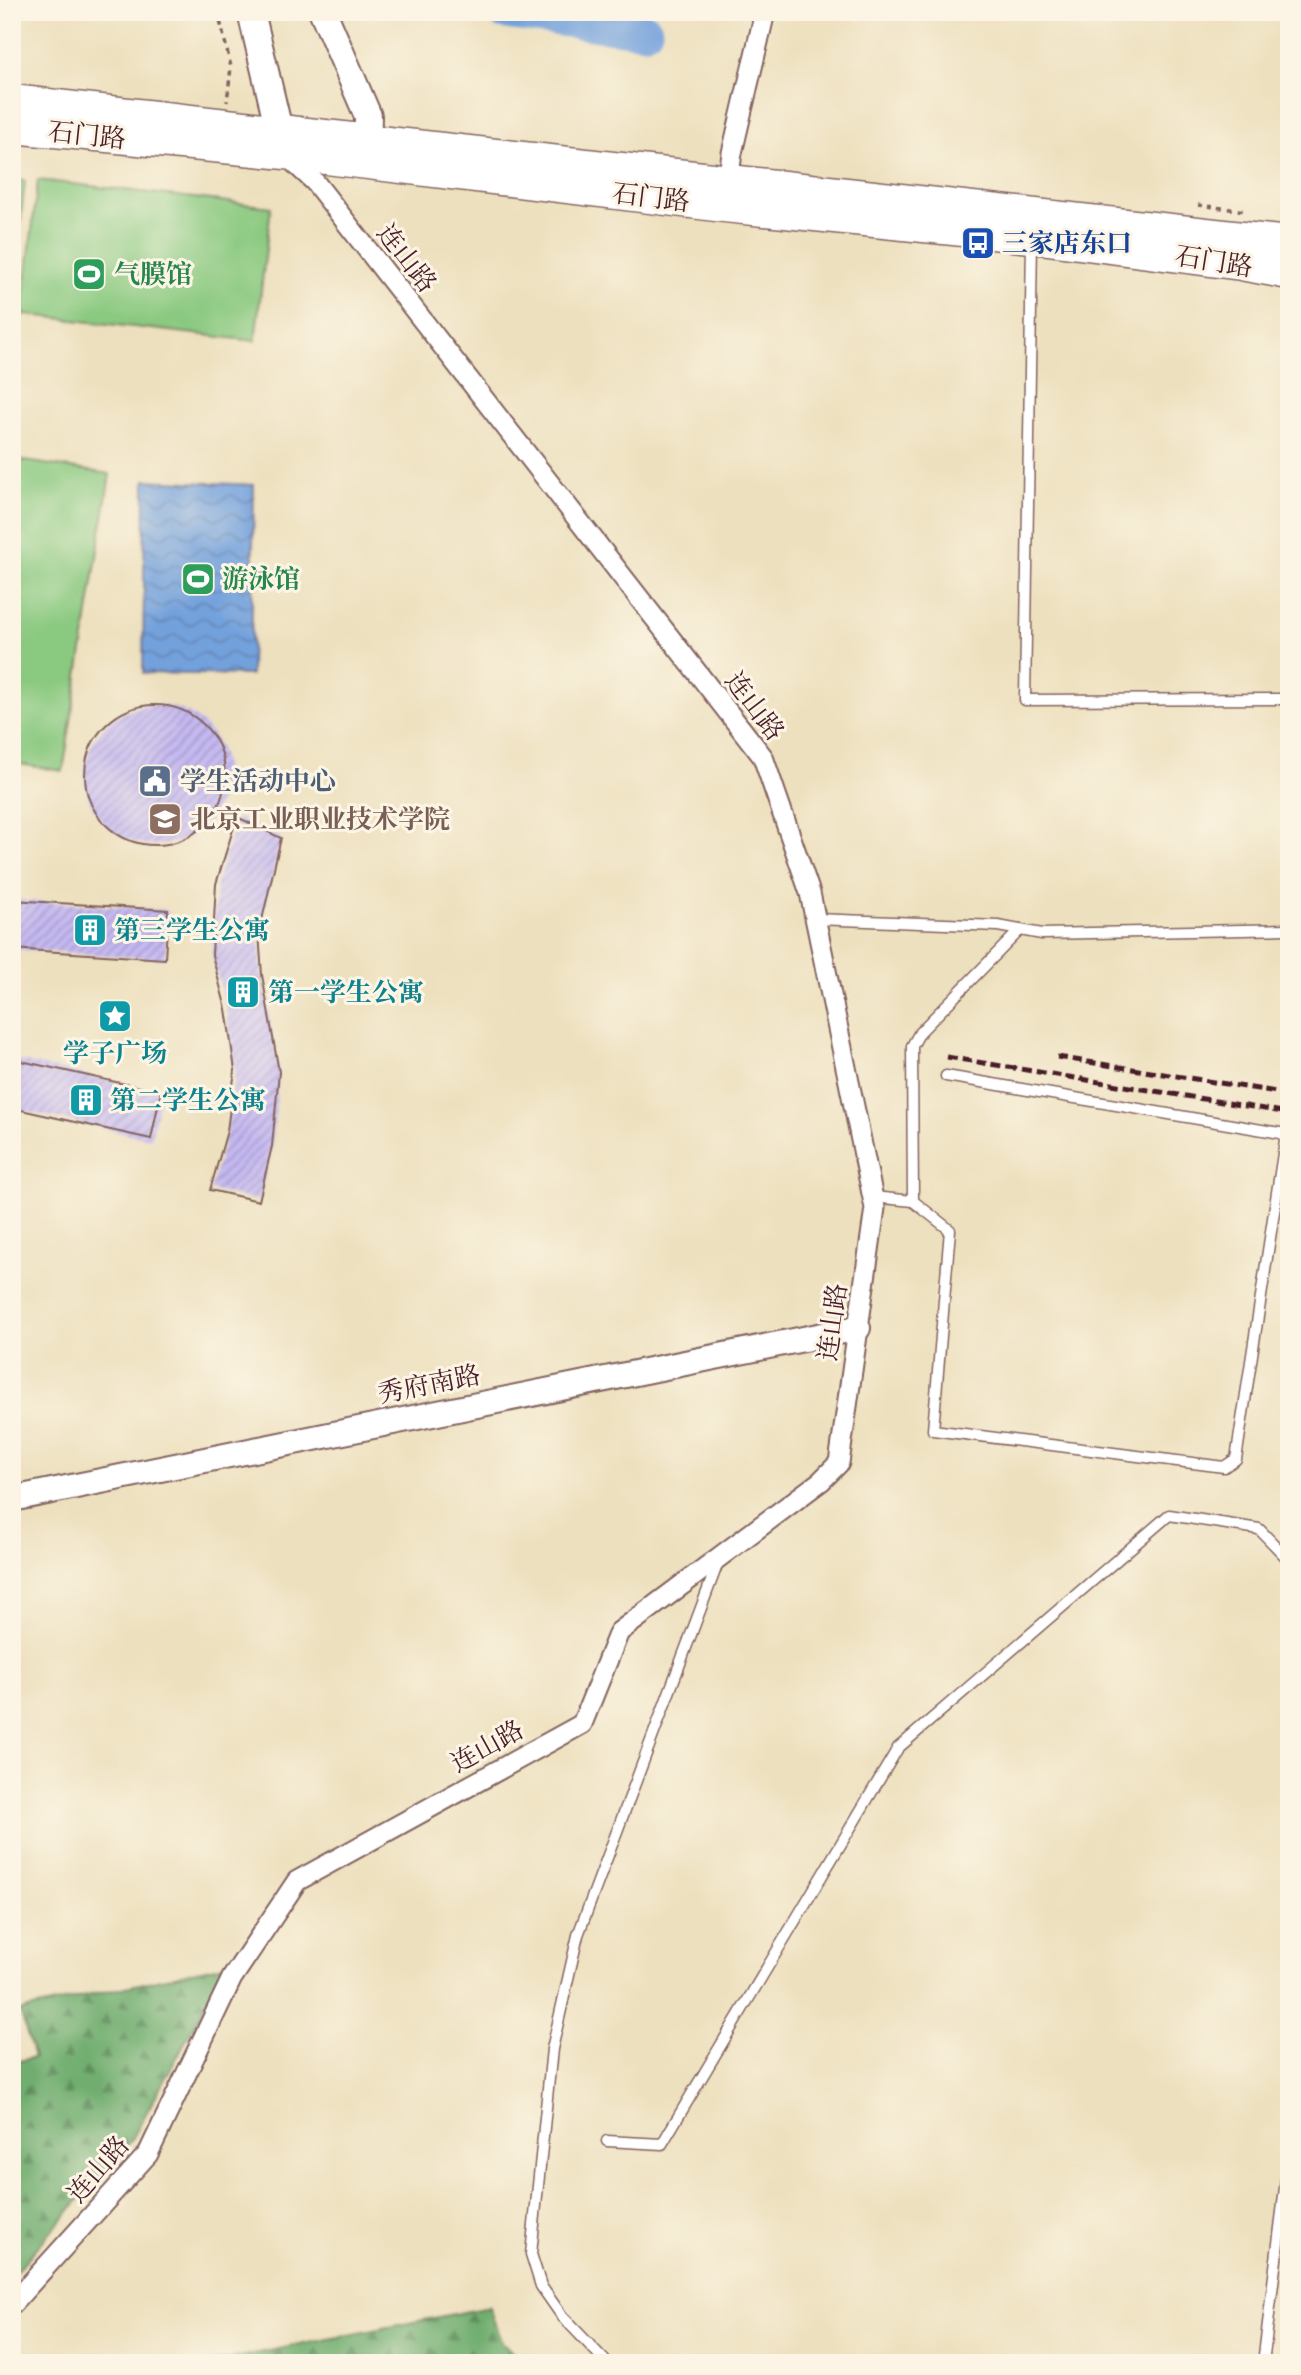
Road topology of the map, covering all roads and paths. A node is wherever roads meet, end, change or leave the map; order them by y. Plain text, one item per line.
1 (765, 12) edge
2 (219, 15) edge
3 (251, 16) edge
4 (326, 21) edge
5 (12, 102) edge
6 (225, 124) junction
7 (12, 127) edge
8 (281, 141) junction
9 (367, 152) junction
10 (726, 193) junction
11 (1032, 225) junction
12 (1289, 243) edge
13 (1289, 273) edge
14 (1289, 699) edge
15 (815, 919) junction
16 (1289, 929) edge
17 (1020, 930) junction
18 (946, 1076) dead end
19 (1287, 1134) edge
20 (873, 1197) junction
21 (913, 1200) junction
22 (858, 1328) junction
23 (12, 1499) edge
24 (720, 1556) junction
25 (1289, 1560) edge
26 (607, 2141) dead end
27 (1289, 2156) edge
28 (12, 2304) edge
29 (607, 2363) edge
30 (1263, 2363) edge

1 - 10 street
2 - 6 path
3 - 8 main road
4 - 9 main road
5 - 6 highway, 石门路
6 - 8 highway, 石门路
7 - 8 highway, 石门路
8 - 9 highway, 石门路
8 - 15 street, 连山路
9 - 10 highway, 石门路
10 - 11 highway, 石门路
11 - 12 highway, 石门路
11 - 13 highway, 石门路
11 - 14 lane
15 - 17 lane
15 - 20 street, 连山路
16 - 17 lane
17 - 21 lane
18 - 19 lane
19 - 21 lane
20 - 21 lane
20 - 22 street, 连山路
22 - 23 street, 秀府南路
22 - 24 street, 连山路
24 - 28 street, 连山路
24 - 29 lane
25 - 26 lane
27 - 30 lane

